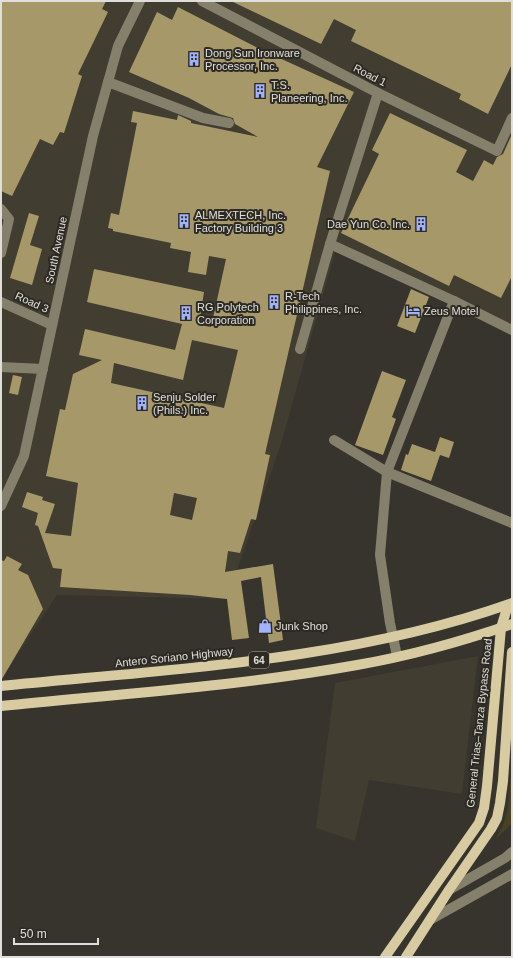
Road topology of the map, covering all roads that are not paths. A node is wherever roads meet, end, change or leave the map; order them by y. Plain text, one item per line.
1 (140, 1) edge
2 (202, 1) edge
3 (108, 82) junction
4 (378, 93) junction
5 (512, 118) edge
6 (229, 123) dead end
7 (1, 209) edge
8 (330, 244) junction
9 (1, 253) edge
10 (454, 301) junction
11 (1, 302) edge
12 (52, 325) junction
13 (512, 330) edge
14 (300, 349) dead end
15 (1, 367) edge
16 (43, 369) junction
17 (334, 440) dead end
18 (387, 472) junction
19 (1, 506) edge
20 (512, 523) edge
21 (510, 604) edge
22 (512, 617) edge
23 (512, 624) edge
24 (501, 628) junction
25 (392, 637) junction
26 (512, 652) edge
27 (397, 656) junction
28 (1, 686) edge
29 (1, 706) edge
30 (512, 852) edge
31 (512, 874) edge
32 (449, 890) junction
33 (430, 920) junction
34 (386, 957) edge
35 (406, 957) edge

1 - 3 street, South Avenue
2 - 4 street, Road 1
3 - 6 street
3 - 12 street, South Avenue
4 - 5 street, Road 1
4 - 8 street
7 - 9 street
8 - 10 street
8 - 14 street
10 - 13 street
10 - 18 street
11 - 12 street, Road 3
12 - 16 street, South Avenue
15 - 16 street
16 - 19 street, South Avenue
17 - 18 street
18 - 20 street
18 - 25 street
21 - 22 main road
21 - 24 main road, General Trias–Tanza Bypass Road
21 - 25 main road, Antero Soriano Highway / 64
23 - 24 main road, 64
24 - 27 main road, 64
24 - 34 main road, General Trias–Tanza Bypass Road
25 - 27 street
25 - 28 main road, Antero Soriano Highway / 64
26 - 32 main road
27 - 29 main road, 64
30 - 32 street
31 - 33 street
32 - 33 main road
33 - 35 main road

